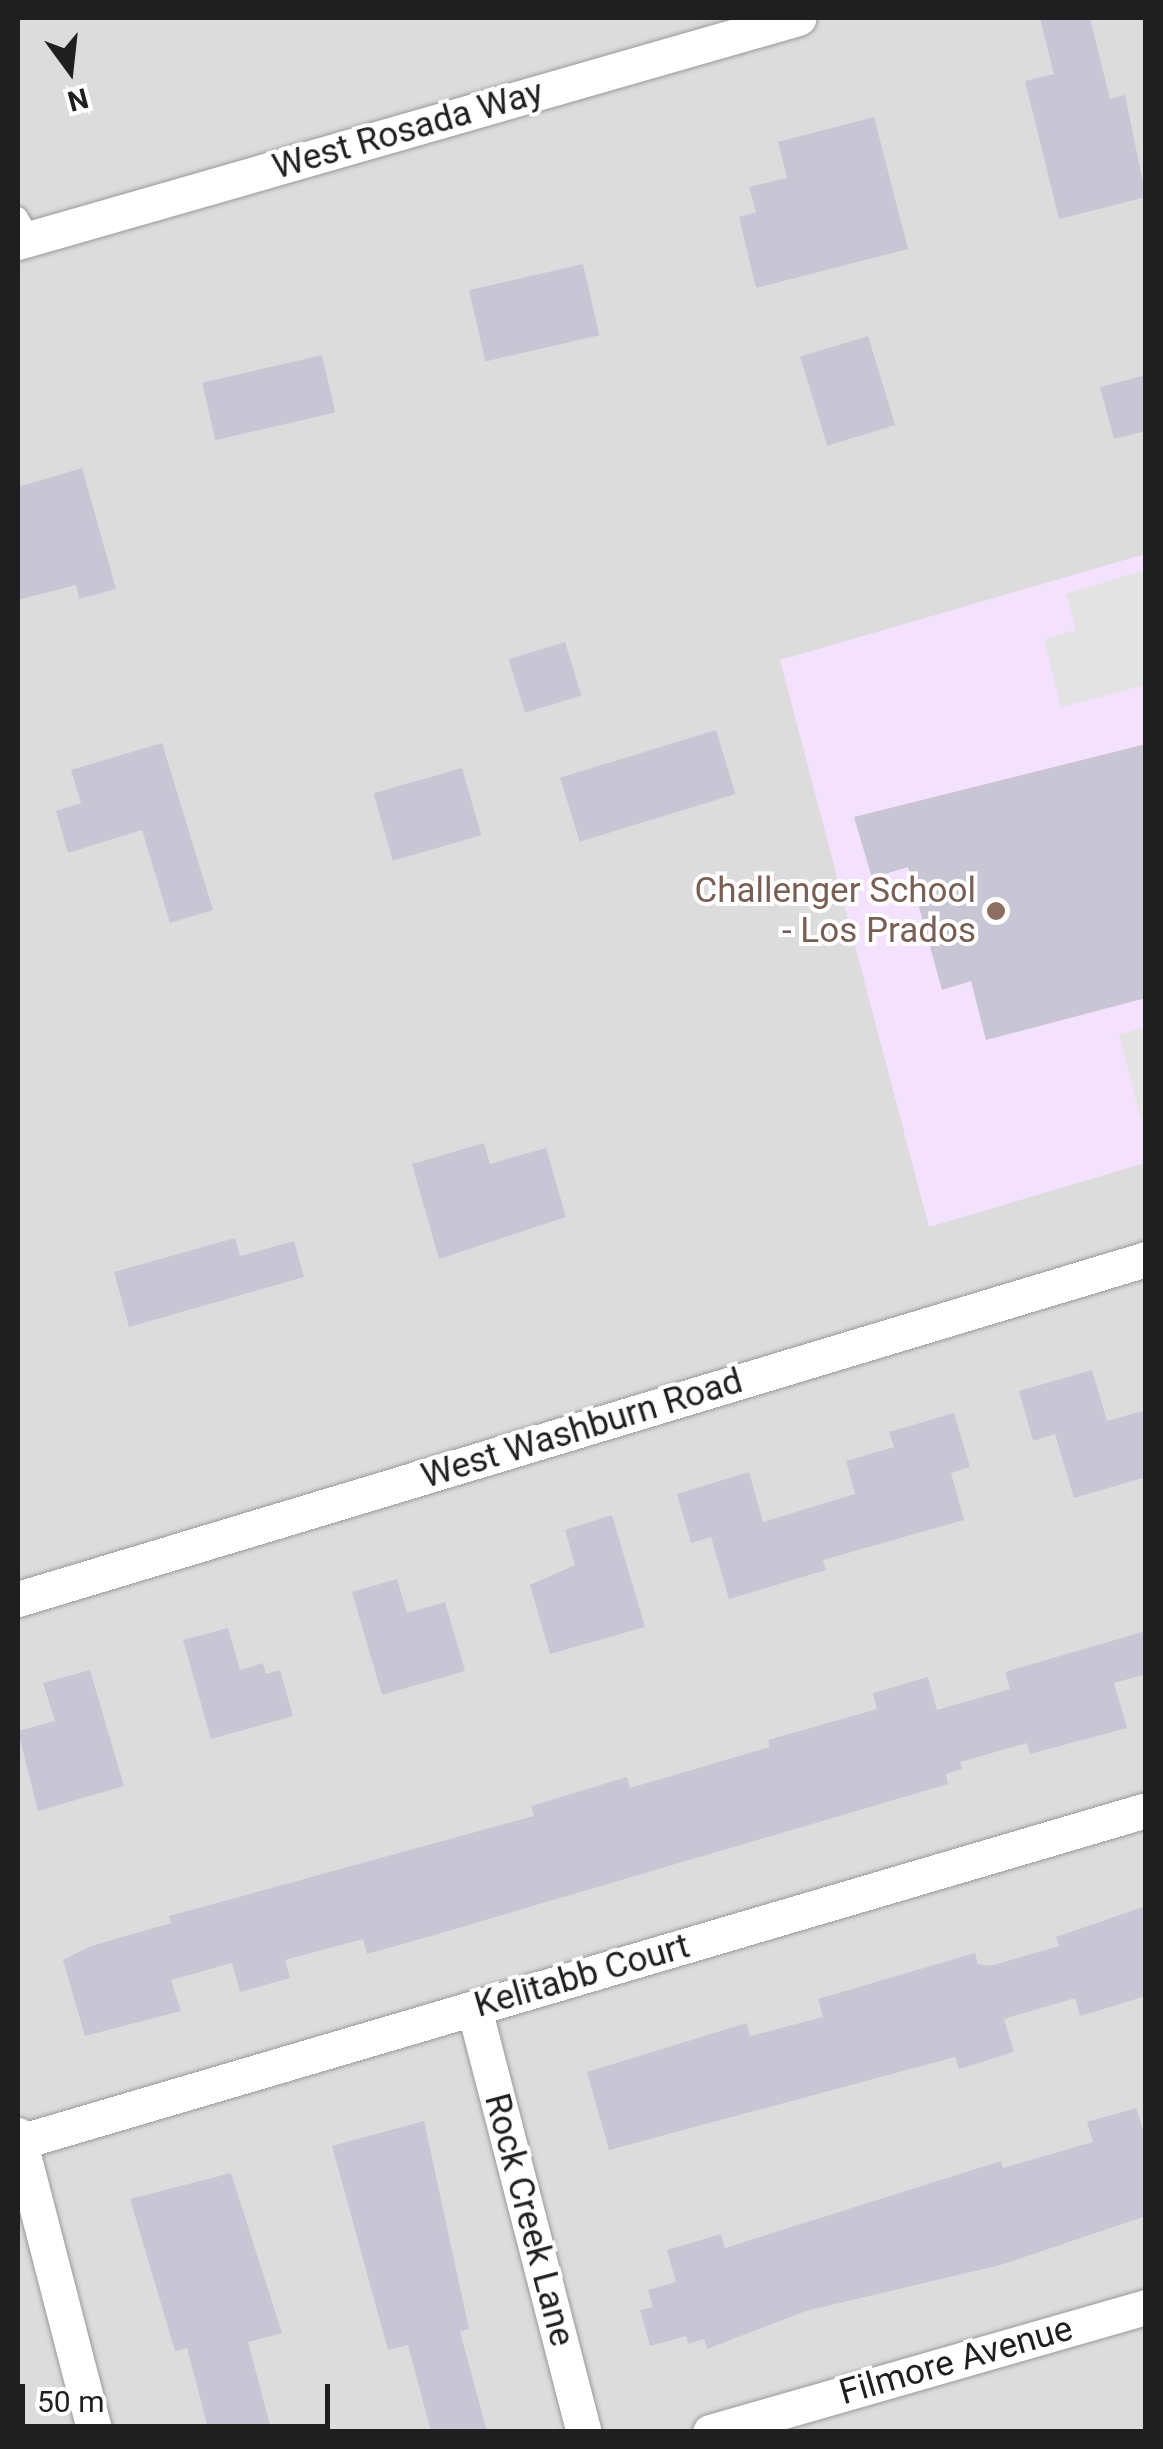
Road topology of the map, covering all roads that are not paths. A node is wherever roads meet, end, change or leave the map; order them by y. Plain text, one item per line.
1 (798, 18) edge
2 (22, 232) edge
3 (1146, 1259) edge
4 (18, 1599) edge
5 (1146, 1810) edge
6 (474, 2008) junction
7 (18, 2138) edge
8 (1146, 2306) edge
9 (94, 2432) edge
10 (584, 2432) edge
11 (710, 2432) edge

1 - 2 street, West Rosada Way
3 - 4 street, West Washburn Road
5 - 6 street, Kelitabb Court
6 - 7 street, Kelitabb Court
6 - 10 street, Rock Creek Lane
7 - 9 street
8 - 11 street, Filmore Avenue

